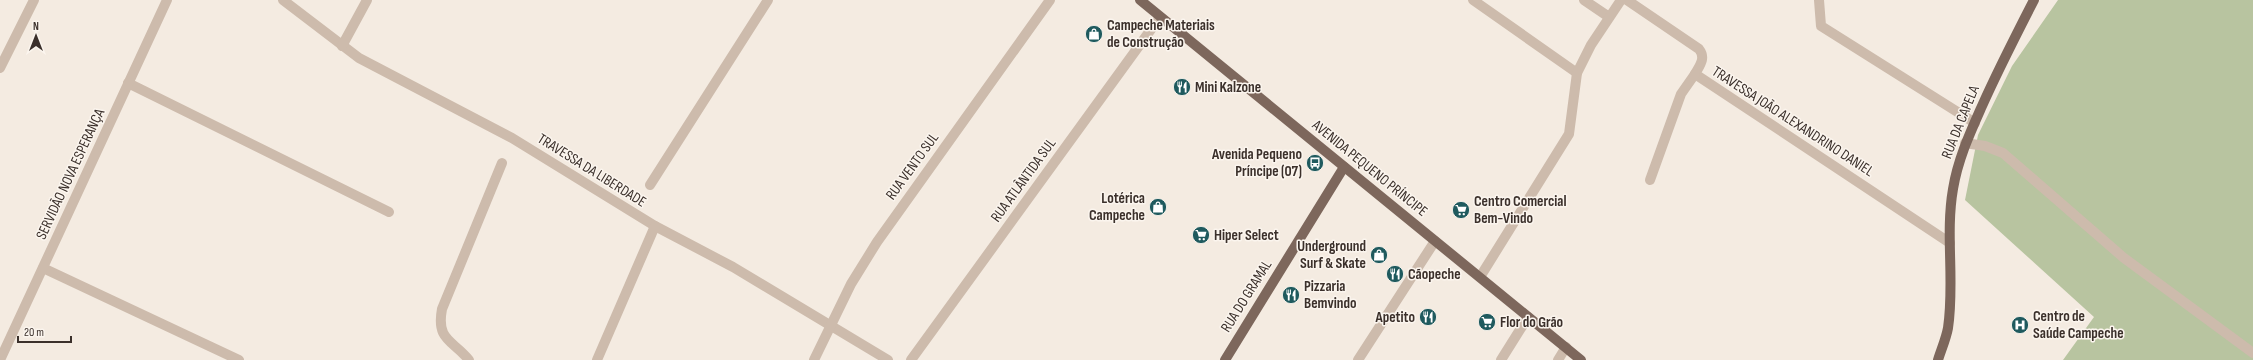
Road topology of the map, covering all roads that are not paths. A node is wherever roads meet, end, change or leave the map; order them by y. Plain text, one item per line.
1 (34, 0) edge
2 (167, 0) edge
3 (283, 0) edge
4 (367, 0) edge
5 (768, 0) edge
6 (1050, 0) edge
7 (1140, 0) edge
8 (1473, 0) edge
9 (1584, 0) edge
10 (1621, 0) edge
11 (1627, 0) edge
12 (1819, 0) edge
13 (2034, 0) edge
14 (1160, 17) junction
15 (1609, 17) junction
16 (342, 46) junction
17 (0, 68) edge
18 (1577, 73) junction
19 (1695, 74) junction
20 (128, 83) junction
21 (1975, 123) junction
22 (1965, 143) junction
23 (502, 163) dead end
24 (1344, 166) junction
25 (1650, 180) dead end
26 (650, 185) dead end
27 (389, 212) dead end
28 (655, 226) junction
29 (1435, 241) junction
30 (1950, 243) junction
31 (43, 268) junction
32 (1480, 277) junction
33 (1528, 317) junction
34 (830, 324) junction
35 (1566, 347) junction
36 (2253, 353) edge
37 (0, 360) edge
38 (239, 360) edge
39 (469, 360) edge
40 (596, 360) edge
41 (814, 360) edge
42 (888, 360) edge
43 (911, 360) edge
44 (1225, 360) edge
45 (1358, 360) edge
46 (1501, 360) edge
47 (1558, 360) edge
48 (1581, 360) edge
49 (1938, 360) edge

1 - 17 street
2 - 20 street, SERVIDÃO NOVA ESPERANÇA
3 - 16 street, TRAVESSA DA LIBERDADE
4 - 16 street
5 - 26 street
6 - 34 street, RUA VENTO SUL
7 - 14 main road, AVENIDA PEQUENO PRÍNCIPE
8 - 18 street
9 - 15 street
10 - 15 street
11 - 19 street, TRAVESSA JOÃO ALEXANDRINO DANIEL
12 - 21 street
13 - 21 main road, RUA DA CAPELA
14 - 24 main road, AVENIDA PEQUENO PRÍNCIPE
14 - 43 street, RUA ATLÂNTIDA SUL
15 - 18 street
16 - 28 street, TRAVESSA DA LIBERDADE
18 - 32 street
19 - 25 street
19 - 30 street, TRAVESSA JOÃO ALEXANDRINO DANIEL
20 - 27 street
20 - 31 street, SERVIDÃO NOVA ESPERANÇA
21 - 22 main road, RUA DA CAPELA
22 - 30 main road, RUA DA CAPELA
22 - 36 street
23 - 39 street
24 - 29 main road, AVENIDA PEQUENO PRÍNCIPE
24 - 44 main road, RUA DO GRAMAL
28 - 34 street, TRAVESSA DA LIBERDADE
28 - 40 street
29 - 32 main road, AVENIDA PEQUENO PRÍNCIPE
29 - 45 street
30 - 49 main road, RUA DA CAPELA
31 - 37 street, SERVIDÃO NOVA ESPERANÇA
31 - 38 street
32 - 33 main road, AVENIDA PEQUENO PRÍNCIPE
33 - 35 main road, AVENIDA PEQUENO PRÍNCIPE
33 - 46 street
34 - 41 street, RUA VENTO SUL
34 - 42 street, TRAVESSA DA LIBERDADE
35 - 47 street
35 - 48 main road, AVENIDA PEQUENO PRÍNCIPE

